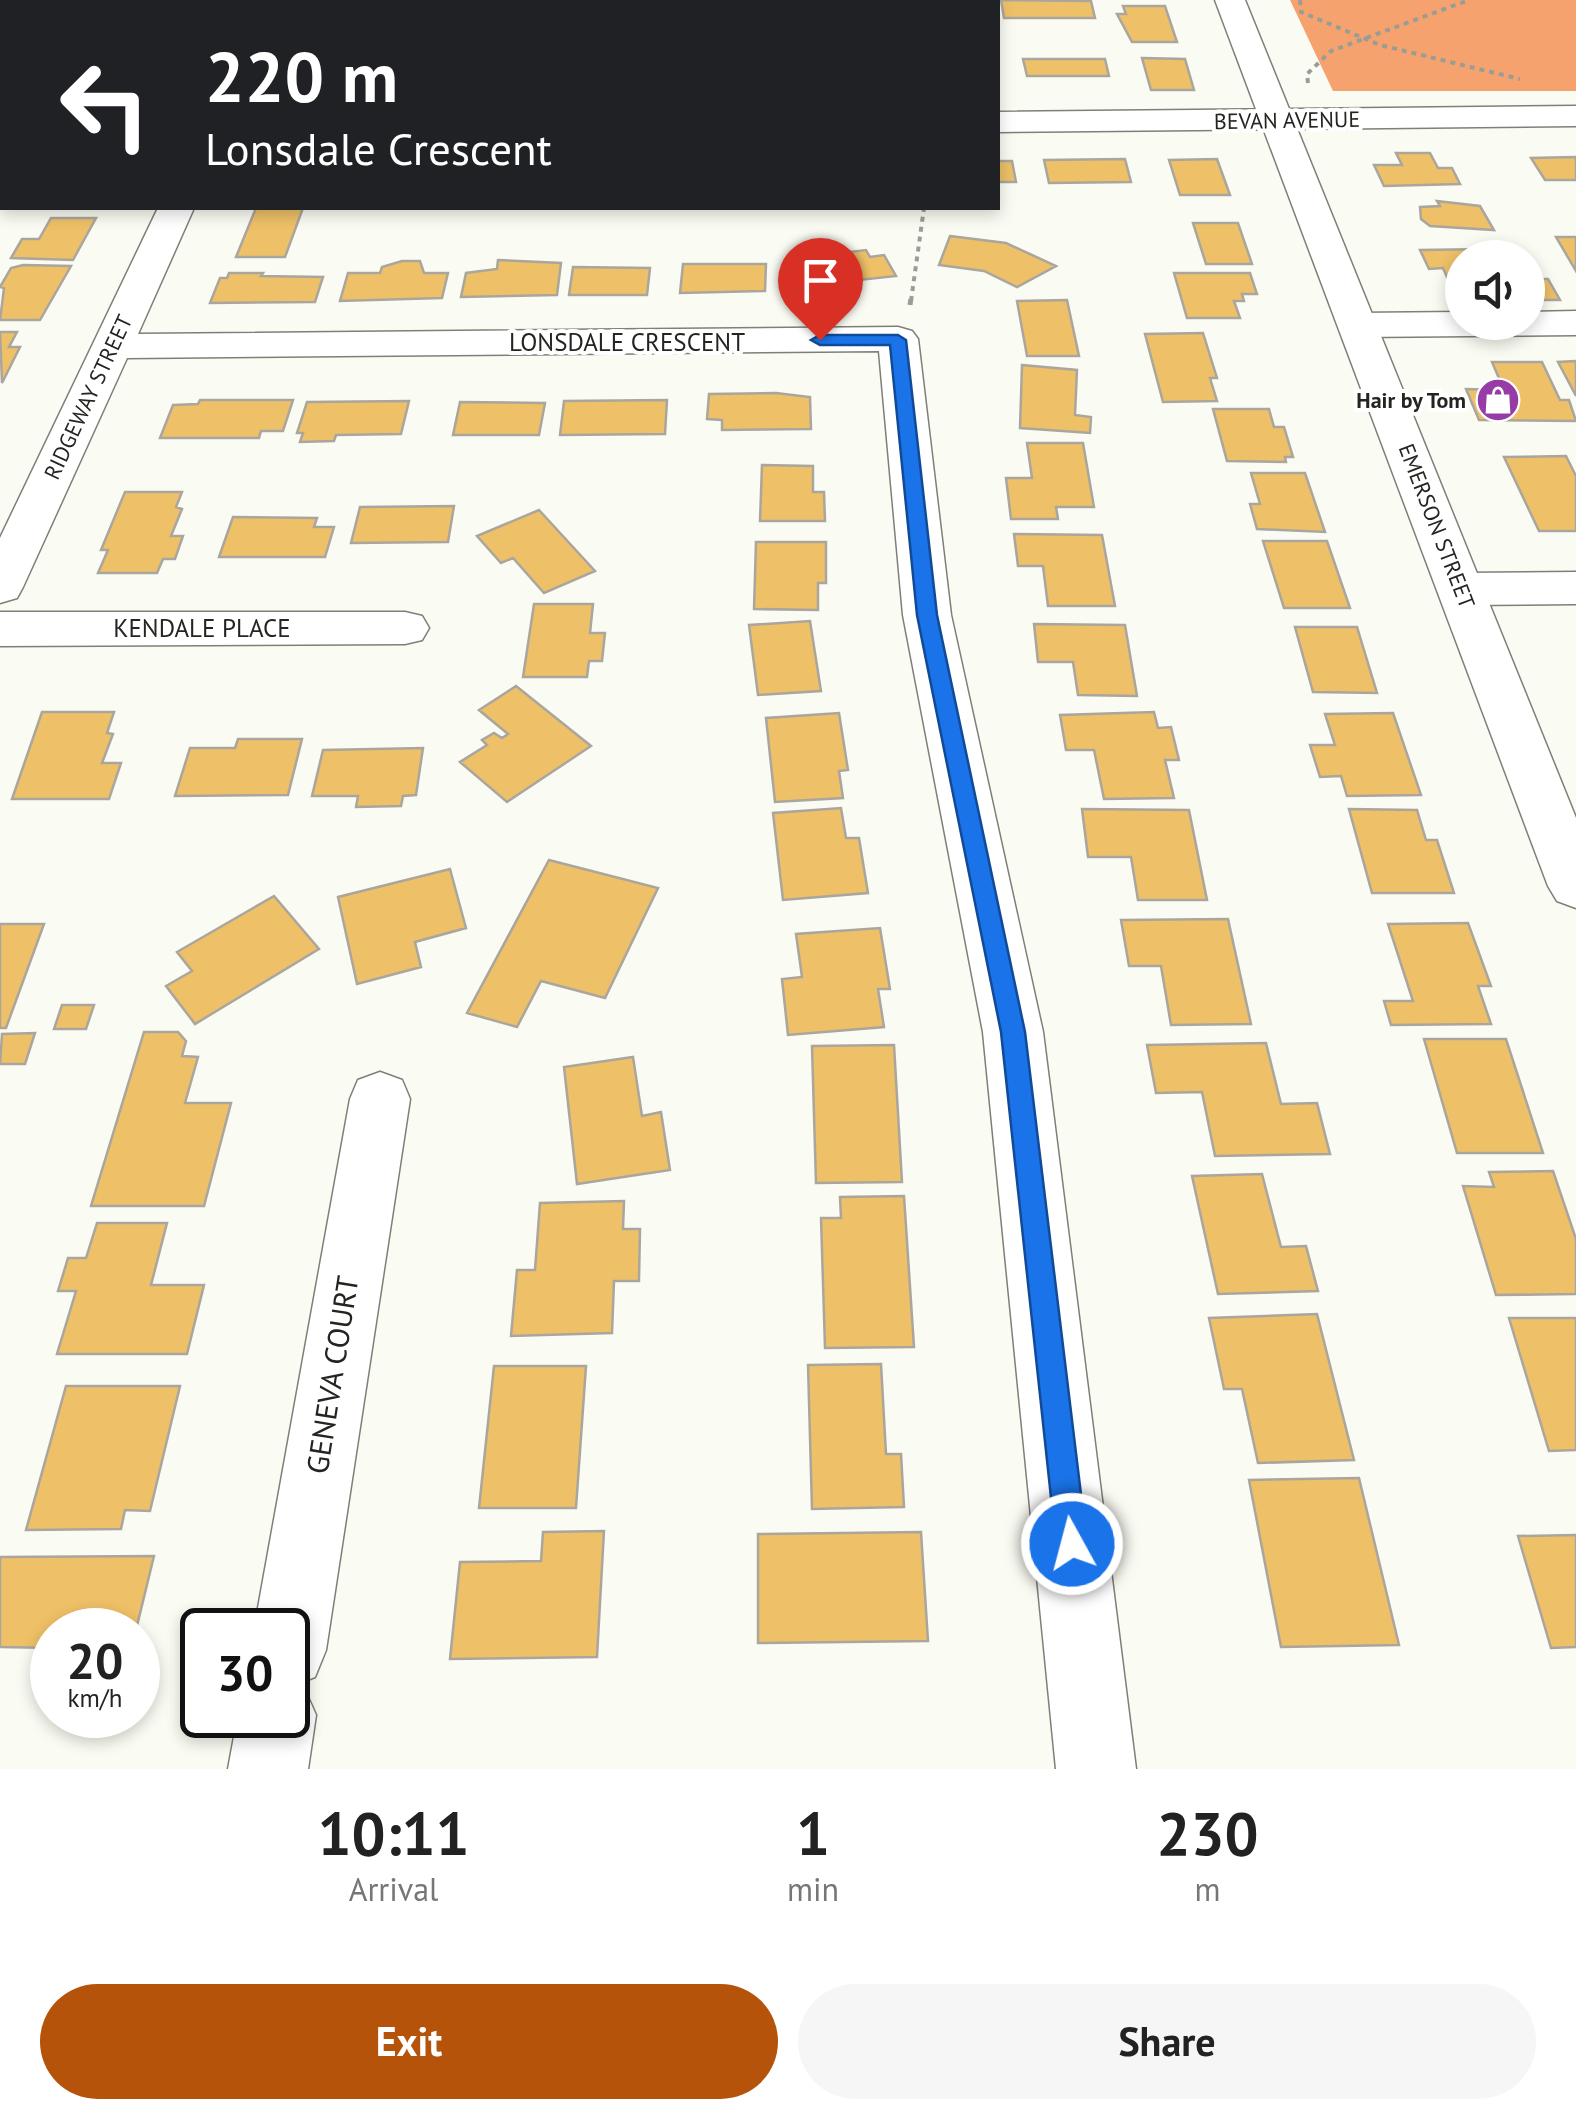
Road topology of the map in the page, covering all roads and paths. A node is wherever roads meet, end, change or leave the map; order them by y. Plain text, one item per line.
1 (1230, 0) edge
2 (1300, 0) edge
3 (1468, 0) edge
4 (1357, 41) junction
5 (1526, 81) dead end
6 (1293, 106) junction
7 (1576, 116) edge
8 (1000, 122) edge
9 (175, 210) edge
10 (924, 210) edge
11 (1576, 323) edge
12 (1358, 325) junction
13 (898, 340) junction
14 (112, 346) junction
15 (0, 587) edge
16 (1576, 588) edge
17 (1462, 589) junction
18 (405, 628) dead end
19 (0, 629) edge
20 (1576, 886) edge
21 (380, 1099) dead end
22 (295, 1608) edge
23 (273, 1738) edge
24 (268, 1769) edge
25 (1096, 1769) edge

1 - 6 street, EMERSON STREET
2 - 4 path
3 - 4 path
4 - 5 path
4 - 6 path
6 - 7 street, BEVAN AVENUE
6 - 8 street, BEVAN AVENUE
6 - 12 street, EMERSON STREET
9 - 14 street, RIDGEWAY STREET
10 - 13 path
11 - 12 street
12 - 17 street, EMERSON STREET
13 - 14 street, LONSDALE CRESCENT
13 - 25 street
14 - 15 street, RIDGEWAY STREET
16 - 17 street
17 - 20 street, EMERSON STREET
18 - 19 street, KENDALE PLACE
21 - 22 street, GENEVA COURT
23 - 24 street

